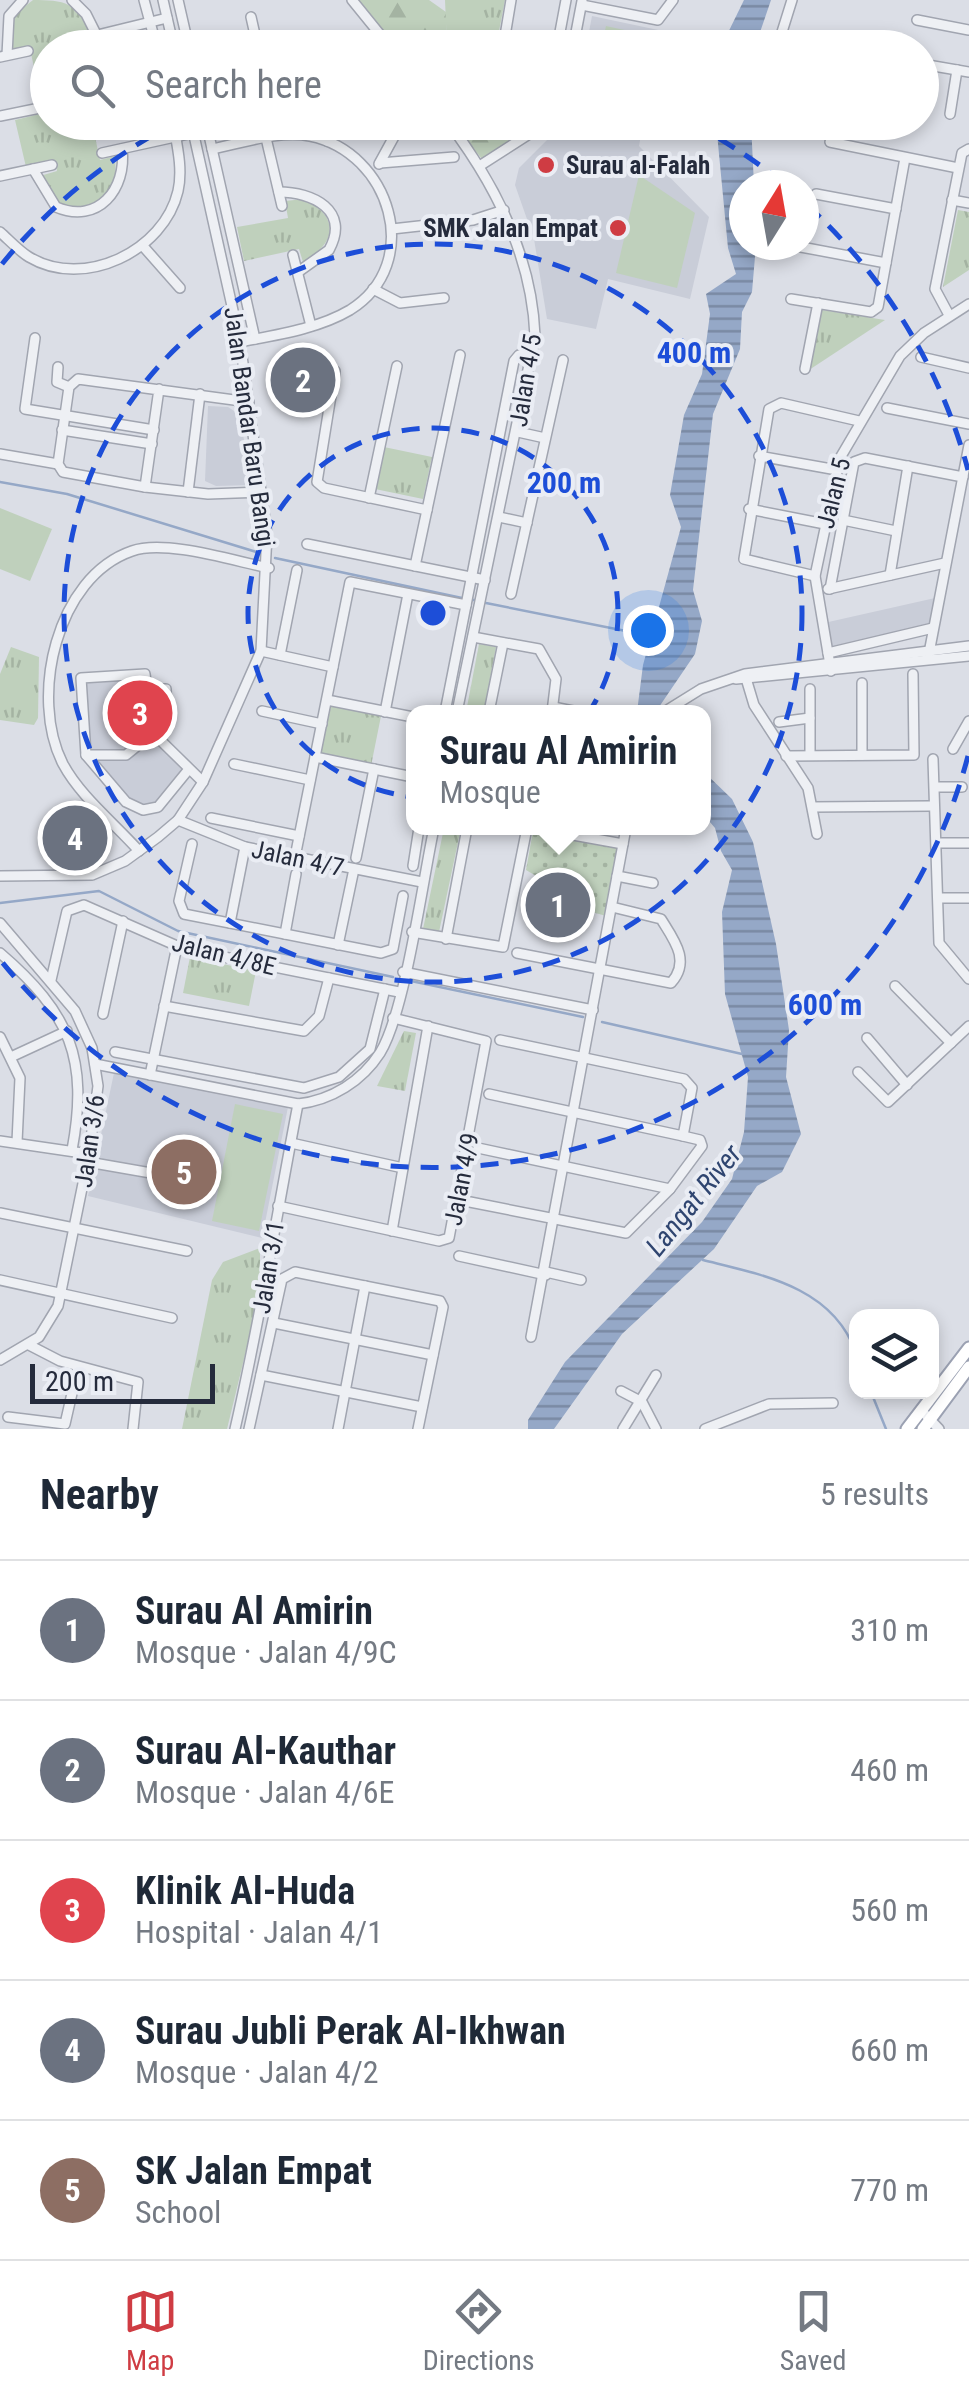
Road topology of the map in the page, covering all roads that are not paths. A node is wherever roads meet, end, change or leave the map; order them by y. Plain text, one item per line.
1 (23, 0) edge
2 (72, 0) edge
3 (144, 0) edge
4 (162, 0) edge
5 (178, 0) edge
6 (352, 0) edge
7 (510, 0) edge
8 (566, 0) edge
9 (673, 0) edge
10 (792, 0) edge
11 (582, 3) edge
12 (167, 18) junction
13 (251, 18) dead end
14 (917, 20) dead end
15 (152, 22) junction
16 (93, 30) edge
17 (120, 30) edge
18 (154, 30) edge
19 (170, 30) edge
20 (185, 30) edge
21 (254, 30) edge
22 (374, 30) edge
23 (506, 30) edge
24 (560, 30) edge
25 (577, 30) edge
26 (783, 30) edge
27 (969, 30) edge
28 (28, 51) dead end
29 (3, 56) edge
30 (939, 67) edge
31 (957, 70) junction
32 (969, 72) edge
33 (30, 110) edge
34 (950, 114) dead end
35 (0, 116) edge
36 (162, 140) edge
37 (176, 140) edge
38 (195, 140) edge
39 (210, 140) edge
40 (257, 140) edge
41 (266, 140) edge
42 (327, 140) edge
43 (392, 140) edge
44 (462, 140) edge
45 (520, 140) edge
46 (830, 142) dead end
47 (122, 149) junction
48 (969, 149) edge
49 (212, 150) junction
50 (102, 153) dead end
51 (454, 157) dead end
52 (905, 158) junction
53 (52, 165) dead end
54 (481, 165) junction
55 (376, 167) junction
56 (958, 168) junction
57 (33, 169) junction
58 (0, 176) edge
59 (279, 192) junction
60 (819, 195) edge
61 (952, 200) junction
62 (969, 204) edge
63 (282, 206) dead end
64 (896, 209) junction
65 (504, 210) junction
66 (392, 230) junction
67 (0, 232) edge
68 (142, 245) junction
69 (819, 250) edge
70 (293, 256) dead end
71 (886, 263) junction
72 (298, 272) junction
73 (180, 288) dead end
74 (373, 289) junction
75 (444, 298) dead end
76 (791, 299) dead end
77 (818, 303) junction
78 (969, 304) edge
79 (949, 315) junction
80 (311, 326) junction
81 (34, 338) dead end
82 (255, 339) junction
83 (240, 342) junction
84 (460, 354) dead end
85 (532, 356) junction
86 (922, 358) dead end
87 (563, 360) dead end
88 (397, 366) dead end
89 (58, 367) dead end
90 (969, 368) edge
91 (804, 369) dead end
92 (335, 371) dead end
93 (69, 387) junction
94 (159, 390) junction
95 (200, 394) junction
96 (249, 402) junction
97 (887, 408) dead end
98 (64, 417) junction
99 (860, 421) junction
100 (969, 424) edge
101 (62, 430) junction
102 (154, 430) junction
103 (518, 432) junction
104 (545, 438) junction
105 (152, 444) junction
106 (969, 445) edge
107 (0, 454) edge
108 (759, 456) junction
109 (58, 464) junction
110 (908, 466) junction
111 (837, 470) junction
112 (963, 477) junction
113 (145, 488) junction
114 (188, 492) junction
115 (262, 492) junction
116 (370, 498) junction
117 (427, 510) junction
118 (749, 510) junction
119 (499, 517) junction
120 (842, 520) junction
121 (527, 523) junction
122 (825, 524) junction
123 (896, 532) junction
124 (307, 544) dead end
125 (945, 563) junction
126 (415, 566) junction
127 (269, 568) junction
128 (297, 570) dead end
129 (890, 575) junction
130 (815, 576) junction
131 (471, 577) junction
132 (485, 580) junction
133 (830, 589) junction
134 (816, 592) junction
135 (408, 594) junction
136 (511, 594) dead end
137 (466, 606) junction
138 (933, 628) junction
139 (473, 637) junction
140 (502, 643) junction
141 (969, 646) edge
142 (261, 651) junction
143 (929, 652) junction
144 (280, 655) junction
145 (969, 656) edge
146 (830, 662) junction
147 (333, 666) junction
148 (913, 674) dead end
149 (743, 682) junction
150 (862, 683) dead end
151 (149, 684) junction
152 (810, 689) dead end
153 (327, 700) junction
154 (446, 705) edge
155 (459, 705) edge
156 (490, 705) edge
157 (553, 705) edge
158 (674, 705) edge
159 (262, 711) dead end
160 (385, 712) junction
161 (152, 714) junction
162 (406, 716) edge
163 (810, 718) junction
164 (969, 721) edge
165 (779, 722) dead end
166 (322, 724) junction
167 (153, 734) junction
168 (964, 741) edge
169 (953, 749) dead end
170 (810, 755) junction
171 (862, 755) junction
172 (86, 756) junction
173 (786, 756) junction
174 (315, 758) junction
175 (933, 759) dead end
176 (234, 764) dead end
177 (189, 769) junction
178 (374, 769) junction
179 (406, 776) edge
180 (310, 780) junction
181 (203, 782) junction
182 (935, 787) junction
183 (962, 787) dead end
184 (930, 806) dead end
185 (813, 807) junction
186 (211, 818) dead end
187 (178, 820) junction
188 (817, 834) dead end
189 (419, 835) edge
190 (432, 835) edge
191 (466, 835) edge
192 (526, 835) edge
193 (573, 835) edge
194 (625, 835) edge
195 (299, 836) junction
196 (969, 842) edge
197 (938, 843) junction
198 (192, 844) dead end
199 (623, 844) junction
200 (244, 848) junction
201 (139, 851) junction
202 (295, 858) junction
203 (355, 864) junction
204 (413, 866) dead end
205 (296, 874) dead end
206 (0, 876) edge
207 (617, 876) junction
208 (422, 882) junction
209 (653, 883) dead end
210 (403, 896) dead end
211 (940, 898) junction
212 (969, 898) edge
213 (612, 907) junction
214 (123, 921) junction
215 (0, 923) edge
216 (230, 923) junction
217 (412, 932) junction
218 (285, 934) junction
219 (446, 938) junction
220 (338, 945) junction
221 (176, 946) junction
222 (518, 953) dead end
223 (0, 954) edge
224 (600, 970) junction
225 (404, 972) junction
226 (967, 972) edge
227 (329, 978) junction
228 (51, 980) junction
229 (895, 986) dead end
230 (385, 989) junction
231 (399, 992) junction
232 (164, 1006) junction
233 (594, 1007) junction
234 (103, 1014) dead end
235 (393, 1018) junction
236 (428, 1026) junction
237 (969, 1026) edge
238 (67, 1031) junction
239 (0, 1037) edge
240 (867, 1038) dead end
241 (500, 1040) dead end
242 (951, 1043) junction
243 (114, 1052) dead end
244 (13, 1056) junction
245 (584, 1058) junction
246 (153, 1060) junction
247 (95, 1064) junction
248 (858, 1072) dead end
249 (150, 1075) junction
250 (907, 1084) junction
251 (489, 1094) dead end
252 (298, 1104) junction
253 (575, 1112) junction
254 (682, 1136) junction
255 (0, 1140) edge
256 (17, 1142) junction
257 (290, 1144) junction
258 (478, 1148) dead end
259 (72, 1150) junction
260 (89, 1158) junction
261 (565, 1166) junction
262 (403, 1168) junction
263 (192, 1180) dead end
264 (670, 1188) junction
265 (470, 1202) dead end
266 (278, 1206) junction
267 (0, 1212) edge
268 (556, 1220) junction
269 (74, 1226) junction
270 (392, 1231) junction
271 (188, 1251) dead end
272 (459, 1256) dead end
273 (546, 1274) junction
274 (0, 1280) edge
275 (581, 1280) dead end
276 (364, 1286) junction
277 (61, 1294) junction
278 (172, 1318) dead end
279 (274, 1322) junction
280 (531, 1336) dead end
281 (355, 1338) junction
282 (30, 1345) junction
283 (969, 1348) edge
284 (433, 1355) junction
285 (0, 1360) edge
286 (78, 1367) junction
287 (969, 1367) edge
288 (261, 1375) junction
289 (656, 1375) dead end
290 (621, 1391) dead end
291 (345, 1392) junction
292 (642, 1402) junction
293 (833, 1404) dead end
294 (422, 1407) junction
295 (8, 1417) dead end
296 (928, 1422) edge
297 (133, 1429) edge
298 (235, 1429) edge
299 (248, 1429) edge
300 (338, 1429) edge
301 (418, 1429) edge
302 (623, 1429) edge
303 (656, 1429) edge
304 (705, 1429) edge
305 (907, 1429) edge

1 - 29 street
2 - 16 street
3 - 15 street
4 - 12 street
5 - 20 street
6 - 22 street
7 - 23 street
8 - 24 street
9 - 11 street
10 - 26 street
11 - 25 street
12 - 15 street
12 - 19 street
13 - 21 street
14 - 27 street
15 - 17 street
15 - 18 street
28 - 29 street
30 - 31 street
31 - 32 street
31 - 34 street
33 - 35 street
36 - 47 street
37 - 68 street
38 - 83 street, Jalan Bandar Baru Bangi
39 - 49 street
40 - 49 street
41 - 59 street
42 - 55 street
43 - 55 street
44 - 54 street, Jalan 4/5
45 - 54 street
46 - 52 street
47 - 50 street
47 - 57 street
48 - 56 street
49 - 82 street
51 - 55 street
52 - 56 street
52 - 64 street
53 - 57 street
54 - 65 street, Jalan 4/5
55 - 66 street
56 - 61 street
57 - 58 street
59 - 63 street
59 - 72 street
60 - 64 street
61 - 62 street
61 - 79 street
64 - 71 street
65 - 66 street
65 - 85 street, Jalan 4/5
66 - 74 street
67 - 68 street
68 - 73 street
69 - 71 street
70 - 72 street
71 - 77 street
72 - 80 street
74 - 75 street
74 - 80 street
76 - 77 street
77 - 91 street
78 - 79 street, Jalan 5
79 - 99 street, Jalan 5
80 - 82 street
81 - 98 street
82 - 83 street
83 - 96 street, Jalan Bandar Baru Bangi
84 - 117 street
85 - 103 street, Jalan 4/5
85 - 131 street
86 - 90 street
87 - 104 street
88 - 116 street
89 - 93 street
92 - 116 street
93 - 94 street
93 - 98 street
94 - 95 street
94 - 102 street
95 - 96 street
95 - 114 street
96 - 115 street, Jalan Bandar Baru Bangi
97 - 100 street
98 - 101 street
98 - 102 street
99 - 108 street
99 - 111 street, Jalan 5
101 - 105 street
101 - 109 street
102 - 105 street
103 - 104 street
103 - 119 street, Jalan 4/5
104 - 121 street
105 - 113 street
106 - 112 street
107 - 109 street
108 - 111 street
108 - 118 street
109 - 113 street
110 - 112 street
110 - 120 street
110 - 123 street
111 - 122 street, Jalan 5
112 - 125 street
113 - 114 street
114 - 115 street
115 - 127 street, Jalan Bandar Baru Bangi
116 - 117 street
117 - 126 street
118 - 122 street
118 - 130 street
119 - 121 street
119 - 132 street, Jalan 4/5
120 - 123 street
120 - 133 street
121 - 136 street
122 - 130 street, Jalan 5
123 - 129 street
124 - 126 street
125 - 129 street
125 - 138 street
126 - 131 street
127 - 142 street, Jalan Bandar Baru Bangi
127 - 201 street
128 - 144 street
129 - 133 street
130 - 134 street, Jalan 5
131 - 132 street
131 - 137 street
132 - 139 street, Jalan 4/5
133 - 134 street
134 - 146 street, Jalan 5
135 - 137 street
135 - 147 street
135 - 160 street
137 - 154 street
138 - 143 street
138 - 146 street
139 - 140 street
139 - 155 street, Jalan 4/5
140 - 156 street
140 - 157 street
141 - 143 street
142 - 144 street
142 - 181 street, Jalan Bandar Baru Bangi
143 - 145 street
143 - 146 street
144 - 147 street
146 - 149 street
146 - 149 street
147 - 153 street
148 - 171 street
149 - 158 street
149 - 173 street
150 - 171 street
151 - 161 street
151 - 161 street
151 - 172 street
152 - 163 street
153 - 160 street
153 - 166 street
159 - 166 street
160 - 162 street
161 - 167 street
163 - 165 street
163 - 170 street
164 - 168 street
166 - 174 street
167 - 172 street
167 - 177 street
168 - 169 street
170 - 171 street
170 - 173 street
172 - 177 street
173 - 185 street
174 - 178 street
174 - 180 street
175 - 182 street
176 - 180 street
177 - 181 street
178 - 179 street
178 - 203 street
180 - 195 street
181 - 187 street, Jalan Bandar Baru Bangi
182 - 183 street
182 - 197 street
184 - 185 street
185 - 188 street
186 - 195 street
187 - 200 street, Jalan 4/7
187 - 201 street, Jalan Bandar Baru Bangi
189 - 204 street
190 - 208 street
191 - 219 street
192 - 219 street
193 - 199 street
194 - 199 street
195 - 202 street
196 - 197 street
197 - 211 street
198 - 216 street
199 - 207 street
200 - 202 street, Jalan 4/7
200 - 216 street
201 - 206 street, Jalan Bandar Baru Bangi
202 - 203 street, Jalan 4/7
203 - 208 street, Jalan 4/7
203 - 220 street
205 - 218 street
207 - 209 street
207 - 213 street
208 - 217 street
210 - 220 street
211 - 212 street
211 - 226 street
213 - 224 street
213 - 224 street
214 - 221 street, Jalan 4/8E
214 - 228 street, Jalan 4/8E
214 - 234 street
215 - 228 street, Jalan 3/6
216 - 218 street
217 - 219 street
217 - 225 street
218 - 220 street
221 - 227 street, Jalan 4/8E
221 - 232 street
222 - 224 street
223 - 238 street
224 - 233 street
225 - 231 street
225 - 233 street
227 - 230 street, Jalan 4/8E
227 - 232 street
228 - 247 street, Jalan 3/6
229 - 242 street
230 - 231 street, Jalan 4/8E
230 - 246 street
231 - 235 street
232 - 246 street
233 - 245 street
235 - 236 street, Jalan 4/9
235 - 252 street
236 - 262 street
236 - 270 street, Jalan 4/9
237 - 242 street
238 - 244 street
238 - 259 street
239 - 244 street
240 - 250 street
241 - 245 street
242 - 250 street
243 - 246 street
244 - 256 street
245 - 253 street
245 - 254 street
246 - 249 street
247 - 249 street
247 - 260 street, Jalan 3/6
248 - 250 street
249 - 252 street
251 - 253 street
252 - 257 street, Jalan 3/1
253 - 254 street
253 - 261 street
254 - 264 street
255 - 256 street
256 - 259 street
257 - 262 street
257 - 266 street, Jalan 3/1
258 - 261 street
259 - 260 street
260 - 263 street
260 - 269 street, Jalan 3/6
261 - 264 street
261 - 268 street
262 - 270 street
264 - 268 street
265 - 268 street
266 - 270 street, Jalan 4/9
266 - 298 street, Jalan 3/1
267 - 269 street
268 - 273 street
269 - 271 street
269 - 277 street, Jalan 3/6
272 - 273 street
273 - 275 street
273 - 280 street
274 - 277 street
276 - 279 street
276 - 281 street
276 - 284 street
277 - 278 street
277 - 282 street, Jalan 3/6
279 - 281 street
279 - 288 street
281 - 284 street
281 - 291 street
282 - 285 street, Jalan 3/6
282 - 286 street
283 - 296 main road
284 - 294 street
286 - 295 street
286 - 297 street
287 - 296 main road
288 - 291 street
288 - 299 street
289 - 292 street
290 - 292 street
291 - 294 street
291 - 300 street
292 - 302 street
292 - 303 street
293 - 304 street
294 - 301 street
296 - 305 main road

